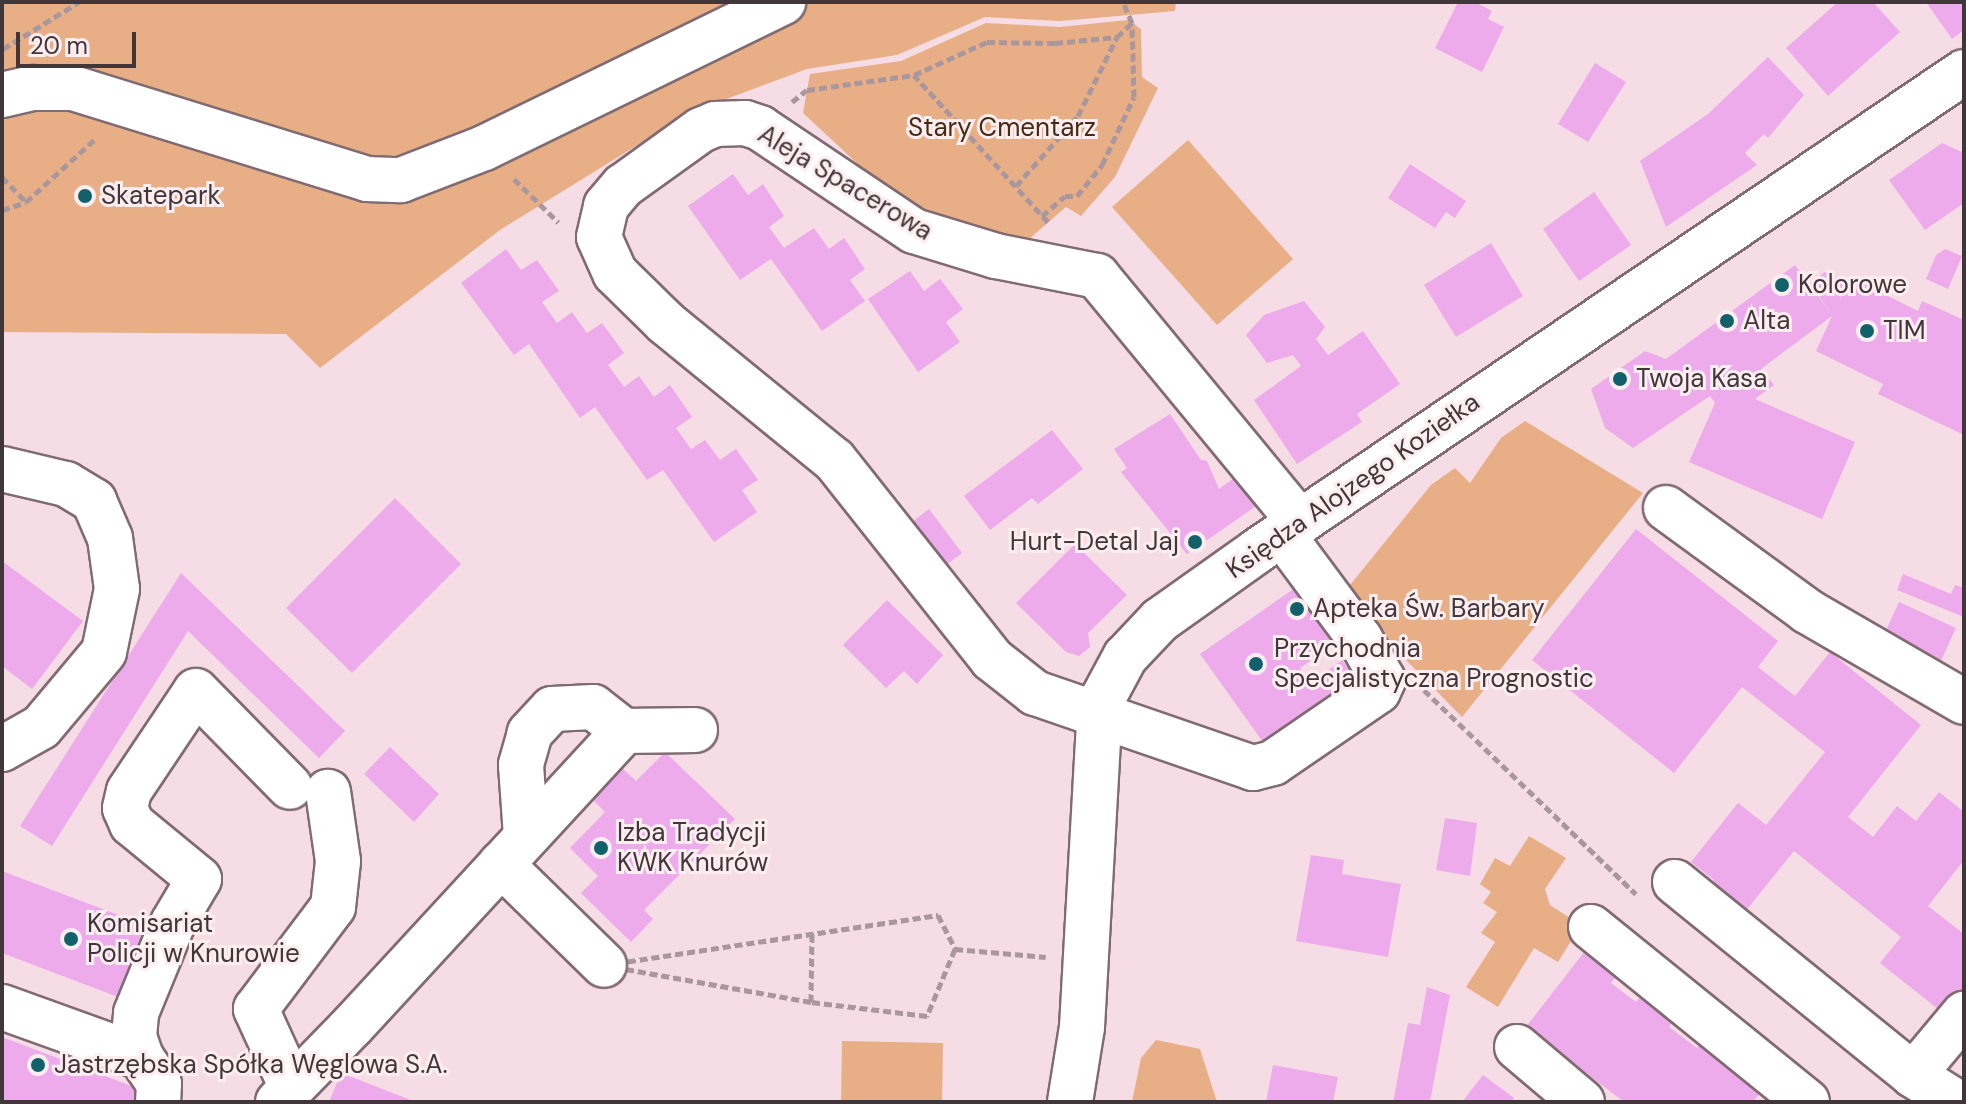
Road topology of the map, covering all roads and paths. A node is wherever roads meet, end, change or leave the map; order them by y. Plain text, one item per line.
1 (79, 2) edge
2 (783, 2) edge
3 (1123, 2) edge
4 (1132, 23) junction
5 (1117, 37) junction
6 (2, 50) edge
7 (1964, 72) edge
8 (914, 75) junction
9 (2, 95) edge
10 (125, 105) junction
11 (760, 128) junction
12 (502, 167) dead end
13 (2, 177) edge
14 (1015, 186) junction
15 (26, 202) junction
16 (543, 206) dead end
17 (2, 210) edge
18 (1042, 216) junction
19 (1052, 226) dead end
20 (2, 469) edge
21 (1666, 508) dead end
22 (1291, 528) junction
23 (1964, 702) edge
24 (1100, 715) junction
25 (695, 730) dead end
26 (624, 731) junction
27 (2, 749) edge
28 (514, 851) junction
29 (1675, 882) dead end
30 (1591, 927) dead end
31 (812, 934) junction
32 (955, 949) junction
33 (1057, 958) dead end
34 (604, 965) junction
35 (811, 1002) junction
36 (2, 1007) edge
37 (1964, 1014) edge
38 (1517, 1047) dead end
39 (141, 1057) junction
40 (1913, 1075) junction
41 (285, 1095) edge
42 (158, 1102) edge
43 (1070, 1102) edge
44 (1582, 1102) edge
45 (1807, 1102) edge
46 (1956, 1102) edge

1 - 6 path
2 - 10 street
3 - 4 path
4 - 5 path
4 - 18 path
5 - 8 path
5 - 14 path
7 - 22 street, Księdza Alojzego Koziełka
8 - 11 path
8 - 14 path
9 - 10 street
10 - 15 path
11 - 22 street, Aleja Spacerowa
11 - 24 street, Aleja Spacerowa
12 - 16 path
13 - 15 path
14 - 18 path
15 - 17 path
18 - 19 path
20 - 27 street
21 - 23 street
22 - 24 street, Księdza Alojzego Koziełka
22 - 24 street, Aleja Spacerowa
24 - 43 street, Księdza Alojzego Koziełka
25 - 26 street
26 - 28 street
26 - 28 street
28 - 34 street
28 - 41 street
29 - 40 street
30 - 45 street
31 - 32 path
31 - 34 path
31 - 35 path
32 - 33 path
32 - 35 path
34 - 35 path
36 - 39 street
37 - 40 street
38 - 44 street
39 - 41 street
39 - 42 street
40 - 46 street

